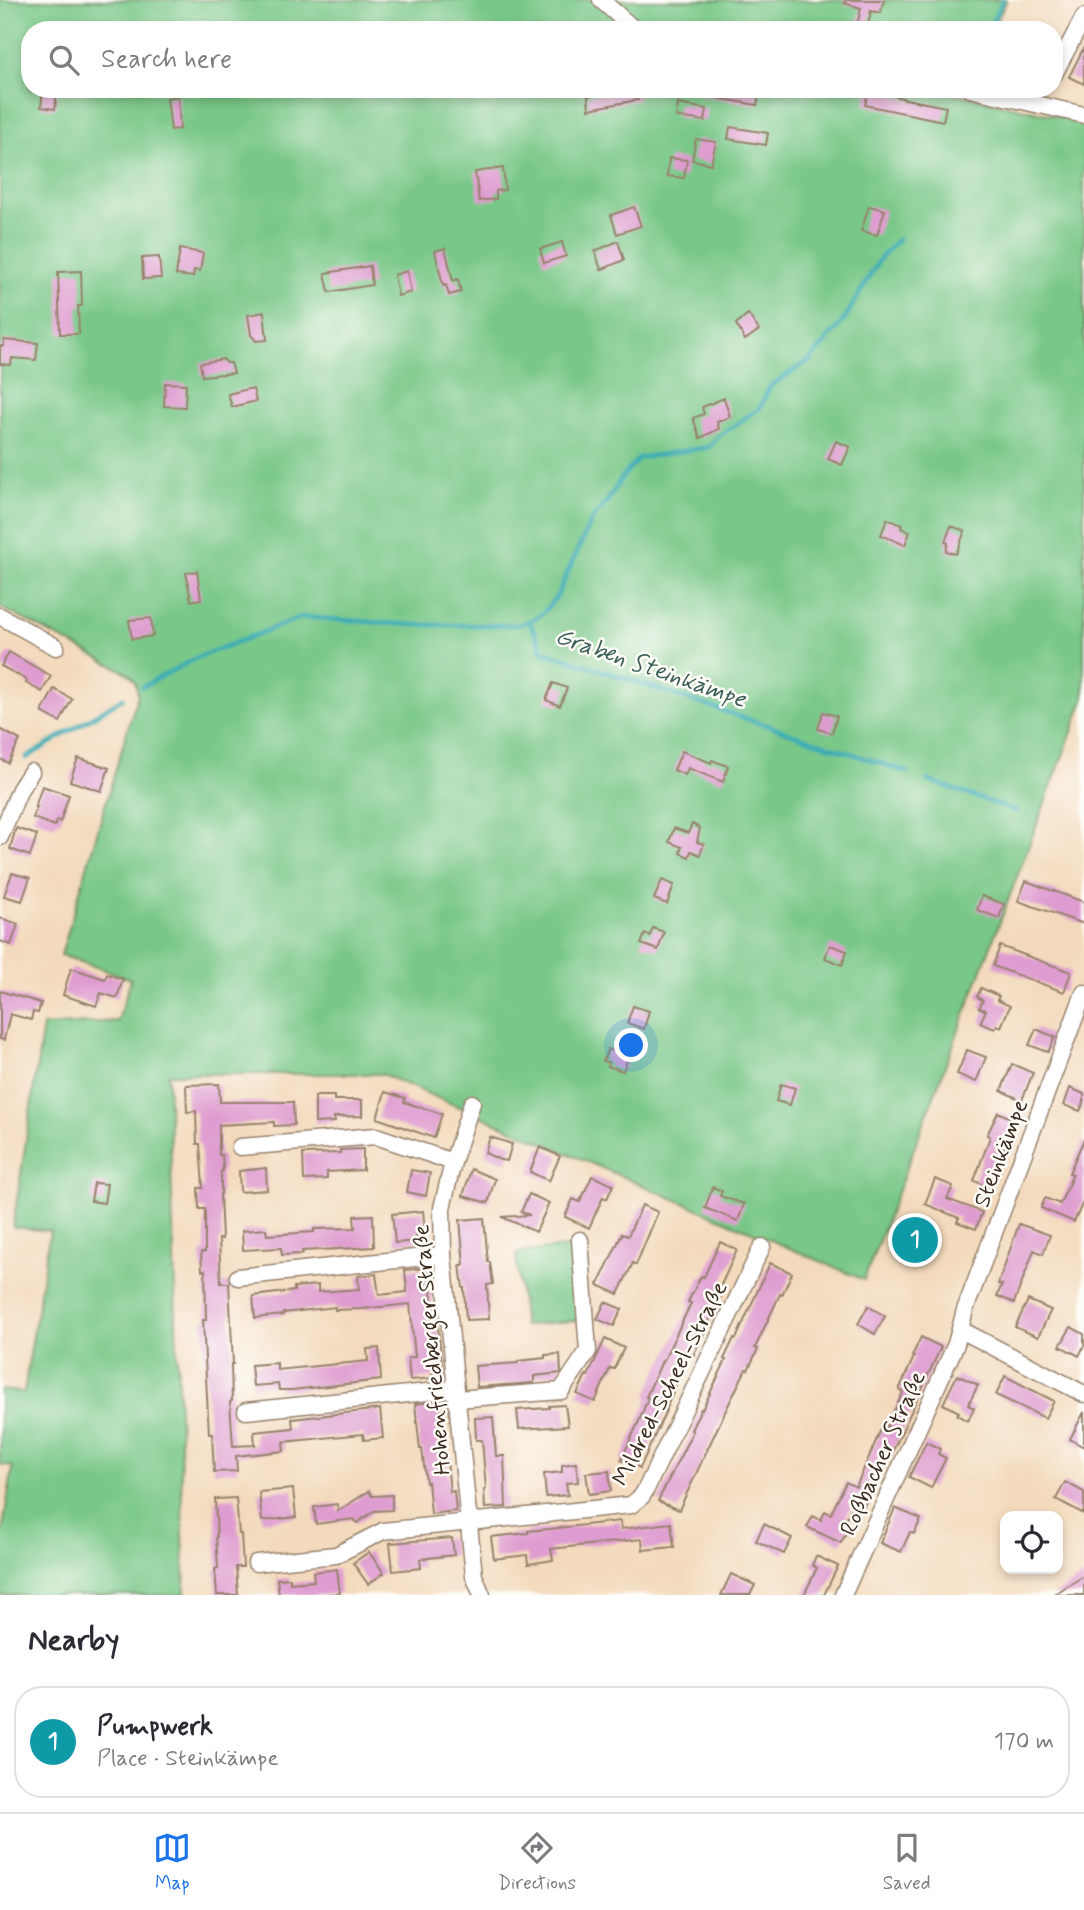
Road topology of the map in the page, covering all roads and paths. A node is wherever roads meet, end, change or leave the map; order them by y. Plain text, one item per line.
1 (601, 0) edge
2 (1084, 17) edge
3 (625, 21) edge
4 (1063, 57) edge
5 (1047, 98) edge
6 (1084, 115) edge
7 (0, 616) edge
8 (56, 647) dead end
9 (30, 772) dead end
10 (1, 833) edge
11 (1084, 993) edge
12 (1080, 1017) edge
13 (472, 1103) dead end
14 (240, 1147) dead end
15 (453, 1162) junction
16 (580, 1240) dead end
17 (762, 1247) dead end
18 (443, 1255) junction
19 (238, 1277) dead end
20 (961, 1330) junction
21 (456, 1394) junction
22 (1084, 1394) edge
23 (246, 1410) dead end
24 (469, 1521) junction
25 (257, 1563) dead end
26 (482, 1595) edge
27 (843, 1595) edge

1 - 3 street
2 - 4 street
5 - 6 street
7 - 8 street
9 - 10 street
11 - 12 street, Steinkämpe
12 - 20 street, Steinkämpe
13 - 15 street, Hohenfriedberger Straße
14 - 15 street
15 - 18 street, Hohenfriedberger Straße
16 - 21 street
17 - 24 street, Mildred-Scheel-Straße
18 - 19 street
18 - 21 street, Hohenfriedberger Straße
20 - 22 street
20 - 27 street, Roßbacher Straße
21 - 23 street
21 - 24 street, Hohenfriedberger Straße
24 - 25 street, Mildred-Scheel-Straße
24 - 26 street, Hohenfriedberger Straße

